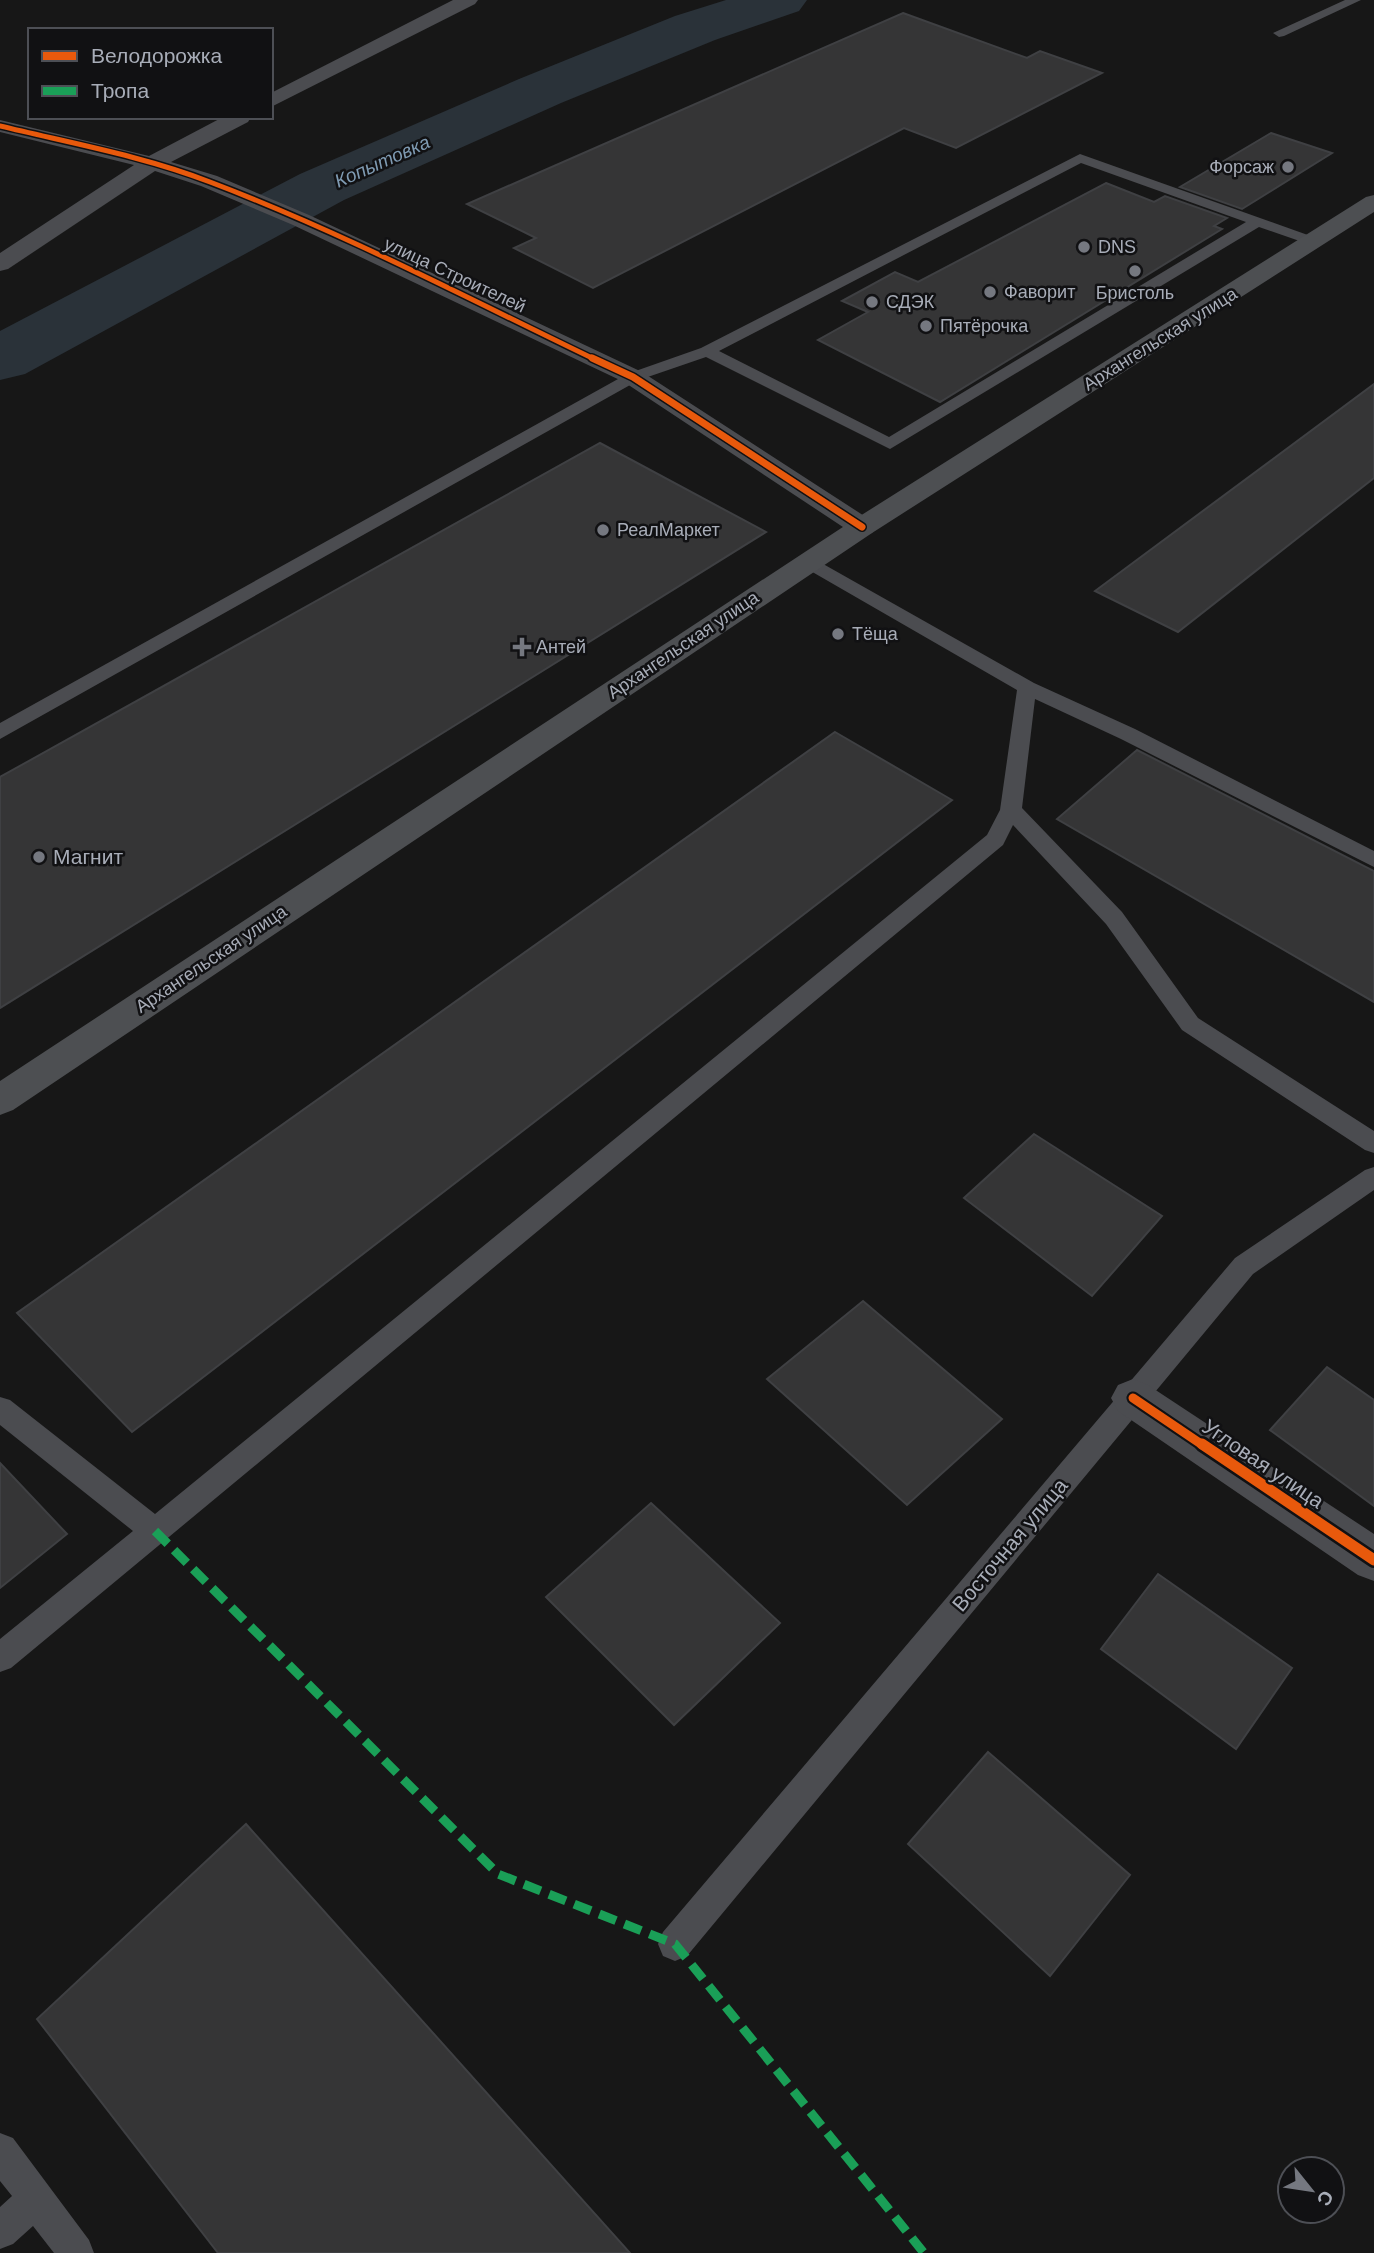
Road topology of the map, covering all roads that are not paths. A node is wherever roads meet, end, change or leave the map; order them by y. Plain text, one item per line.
1 (468, 0) edge
2 (1355, 0) edge
3 (1279, 33) dead end
4 (273, 100) edge
5 (236, 119) edge
6 (0, 127) edge
7 (152, 163) junction
8 (1374, 202) edge
9 (1257, 222) junction
10 (1314, 242) junction
11 (0, 264) edge
12 (707, 351) junction
13 (633, 377) junction
14 (862, 527) junction
15 (809, 562) junction
16 (1027, 687) junction
17 (0, 732) edge
18 (1011, 810) junction
19 (1374, 860) edge
20 (0, 1100) edge
21 (1374, 1143) edge
22 (1374, 1177) edge
23 (1133, 1398) junction
24 (0, 1409) edge
25 (155, 1531) junction
26 (1374, 1560) edge
27 (0, 1657) edge
28 (675, 1944) dead end
29 (0, 2151) edge
30 (36, 2199) junction
31 (0, 2231) edge
32 (76, 2253) edge

1 - 4 street
2 - 3 lane
5 - 7 street
6 - 7 street, улица Строителей
7 - 11 street
7 - 13 street, улица Строителей
8 - 10 main road, Архангельская улица
9 - 10 lane
9 - 12 lane
9 - 12 lane
10 - 14 main road, Архангельская улица
12 - 13 lane
13 - 14 street, улица Строителей
13 - 17 lane
14 - 15 main road, Архангельская улица
15 - 16 lane
15 - 20 main road, Архангельская улица
16 - 18 lane
16 - 19 lane
18 - 21 lane
18 - 25 lane
22 - 23 lane, Восточная улица
23 - 26 street, Угловая улица
23 - 28 lane, Восточная улица
24 - 25 lane
25 - 27 lane
29 - 30 lane
30 - 31 lane
30 - 32 lane

